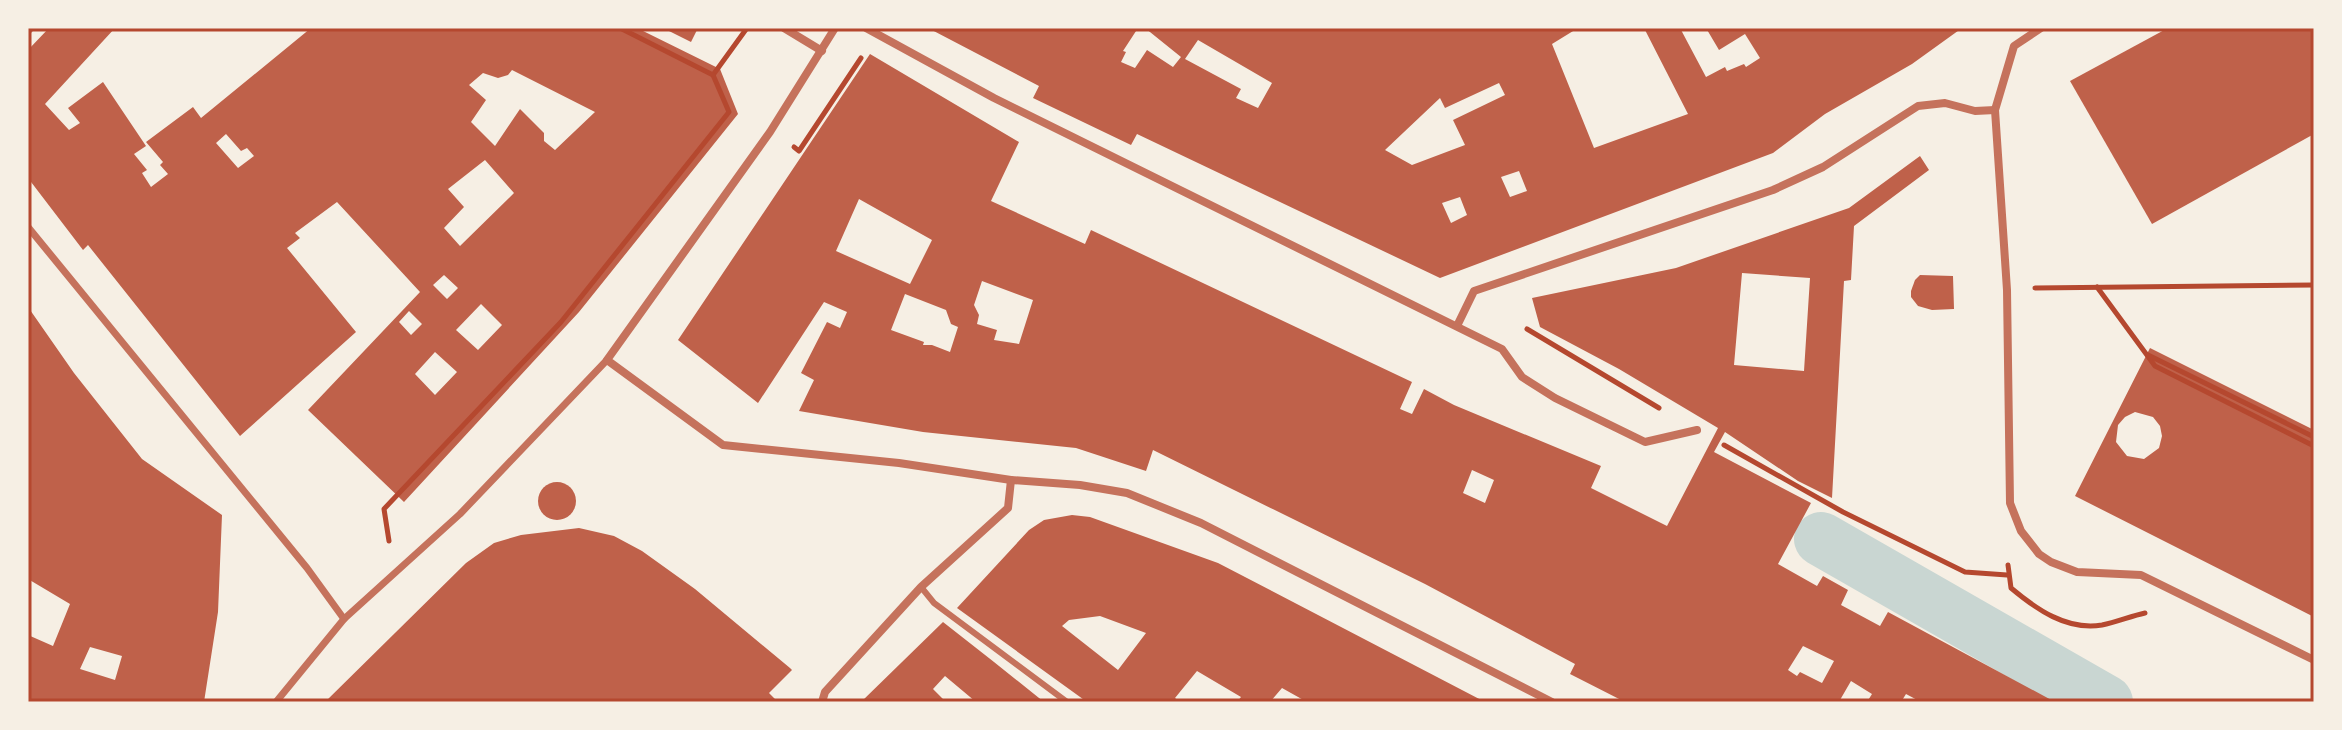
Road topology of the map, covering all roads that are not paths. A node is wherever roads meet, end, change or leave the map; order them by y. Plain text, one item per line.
1 (784, 28) edge
2 (835, 28) edge
3 (866, 28) edge
4 (2041, 28) edge
5 (822, 51) junction
6 (1995, 110) junction
7 (28, 227) edge
8 (1457, 326) junction
9 (607, 360) junction
10 (1697, 430) dead end
11 (1011, 480) junction
12 (921, 587) junction
13 (344, 619) junction
14 (2314, 660) edge
15 (276, 702) edge
16 (822, 702) edge
17 (1067, 702) edge
18 (1552, 702) edge

1 - 5 street
2 - 5 street
3 - 8 street
4 - 6 street
5 - 9 street
6 - 8 street
6 - 14 street
7 - 13 street
8 - 10 street
9 - 11 street
9 - 13 street
11 - 12 street
11 - 18 street
12 - 16 street
12 - 17 lane
13 - 15 street

